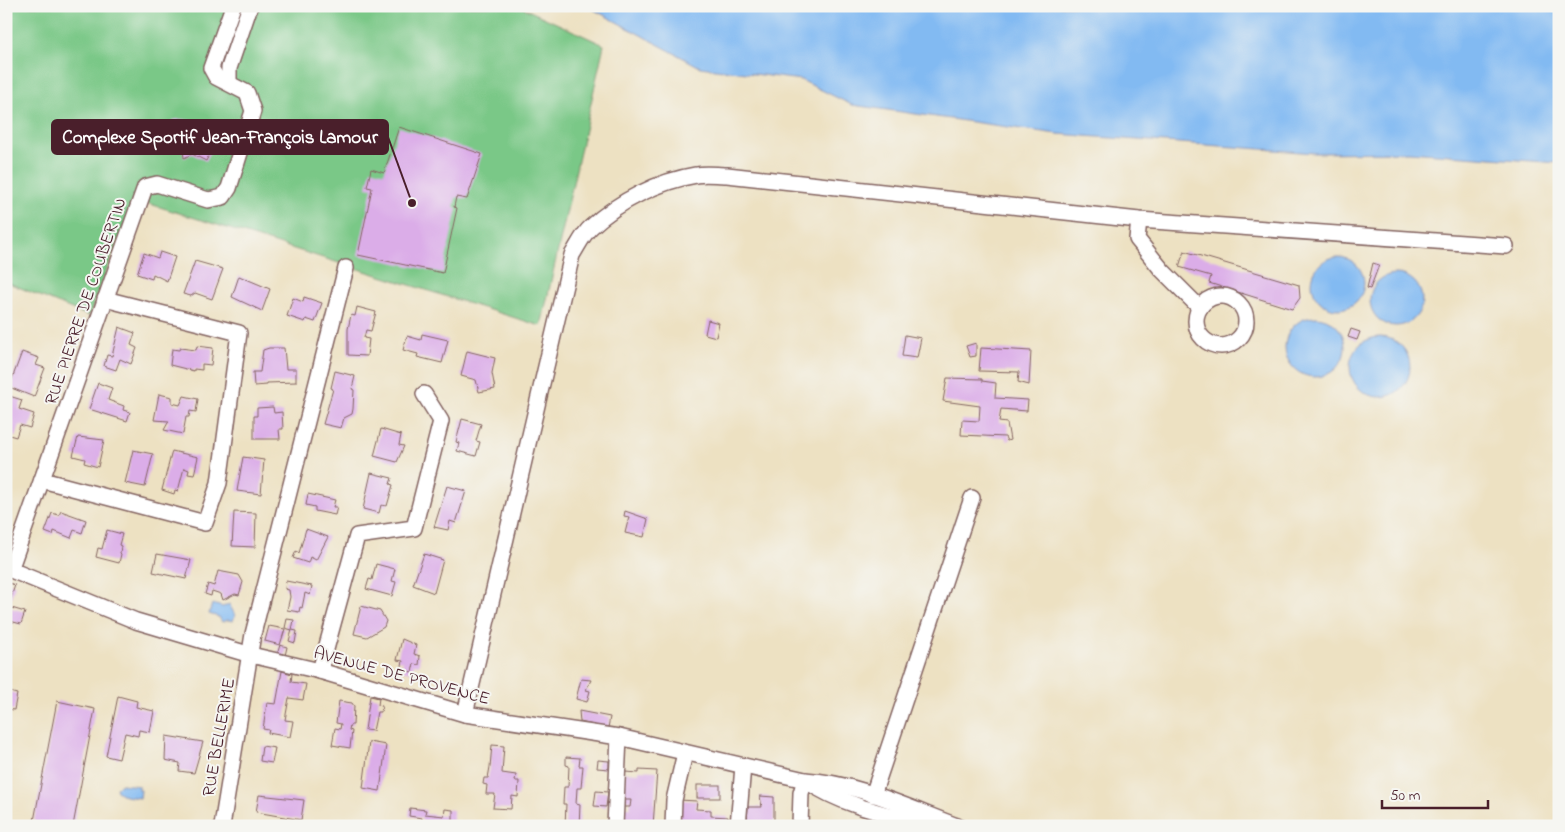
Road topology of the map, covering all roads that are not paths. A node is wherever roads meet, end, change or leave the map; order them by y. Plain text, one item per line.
1 (233, 6) edge
2 (250, 6) edge
3 (229, 83) junction
4 (1139, 220) junction
5 (1506, 246) dead end
6 (346, 268) dead end
7 (105, 299) junction
8 (1200, 308) dead end
9 (424, 394) dead end
10 (42, 480) junction
11 (972, 498) dead end
12 (8, 569) edge
13 (251, 655) junction
14 (320, 671) junction
15 (465, 714) junction
16 (619, 737) junction
17 (685, 753) junction
18 (743, 766) junction
19 (802, 779) junction
20 (873, 795) junction
21 (222, 826) edge
22 (615, 826) edge
23 (672, 826) edge
24 (738, 826) edge
25 (800, 826) edge
26 (933, 826) edge
27 (957, 826) edge

1 - 3 street
2 - 3 street
3 - 7 street, RUE PIERRE DE COUBERTIN
4 - 5 street
4 - 8 street
4 - 15 street
6 - 13 street, RUE BELLERIME
7 - 10 street, RUE PIERRE DE COUBERTIN
7 - 10 street
9 - 14 street
10 - 12 street, RUE PIERRE DE COUBERTIN
11 - 20 street
12 - 13 street, AVENUE DE PROVENCE
13 - 14 street, AVENUE DE PROVENCE
13 - 21 street, RUE BELLERIME
14 - 15 street, AVENUE DE PROVENCE
15 - 16 street, AVENUE DE PROVENCE
16 - 17 street, AVENUE DE PROVENCE
16 - 22 street
17 - 18 street, AVENUE DE PROVENCE
17 - 23 street
18 - 19 street, AVENUE DE PROVENCE
18 - 24 street
19 - 20 street
19 - 25 street
19 - 26 street
20 - 27 street

